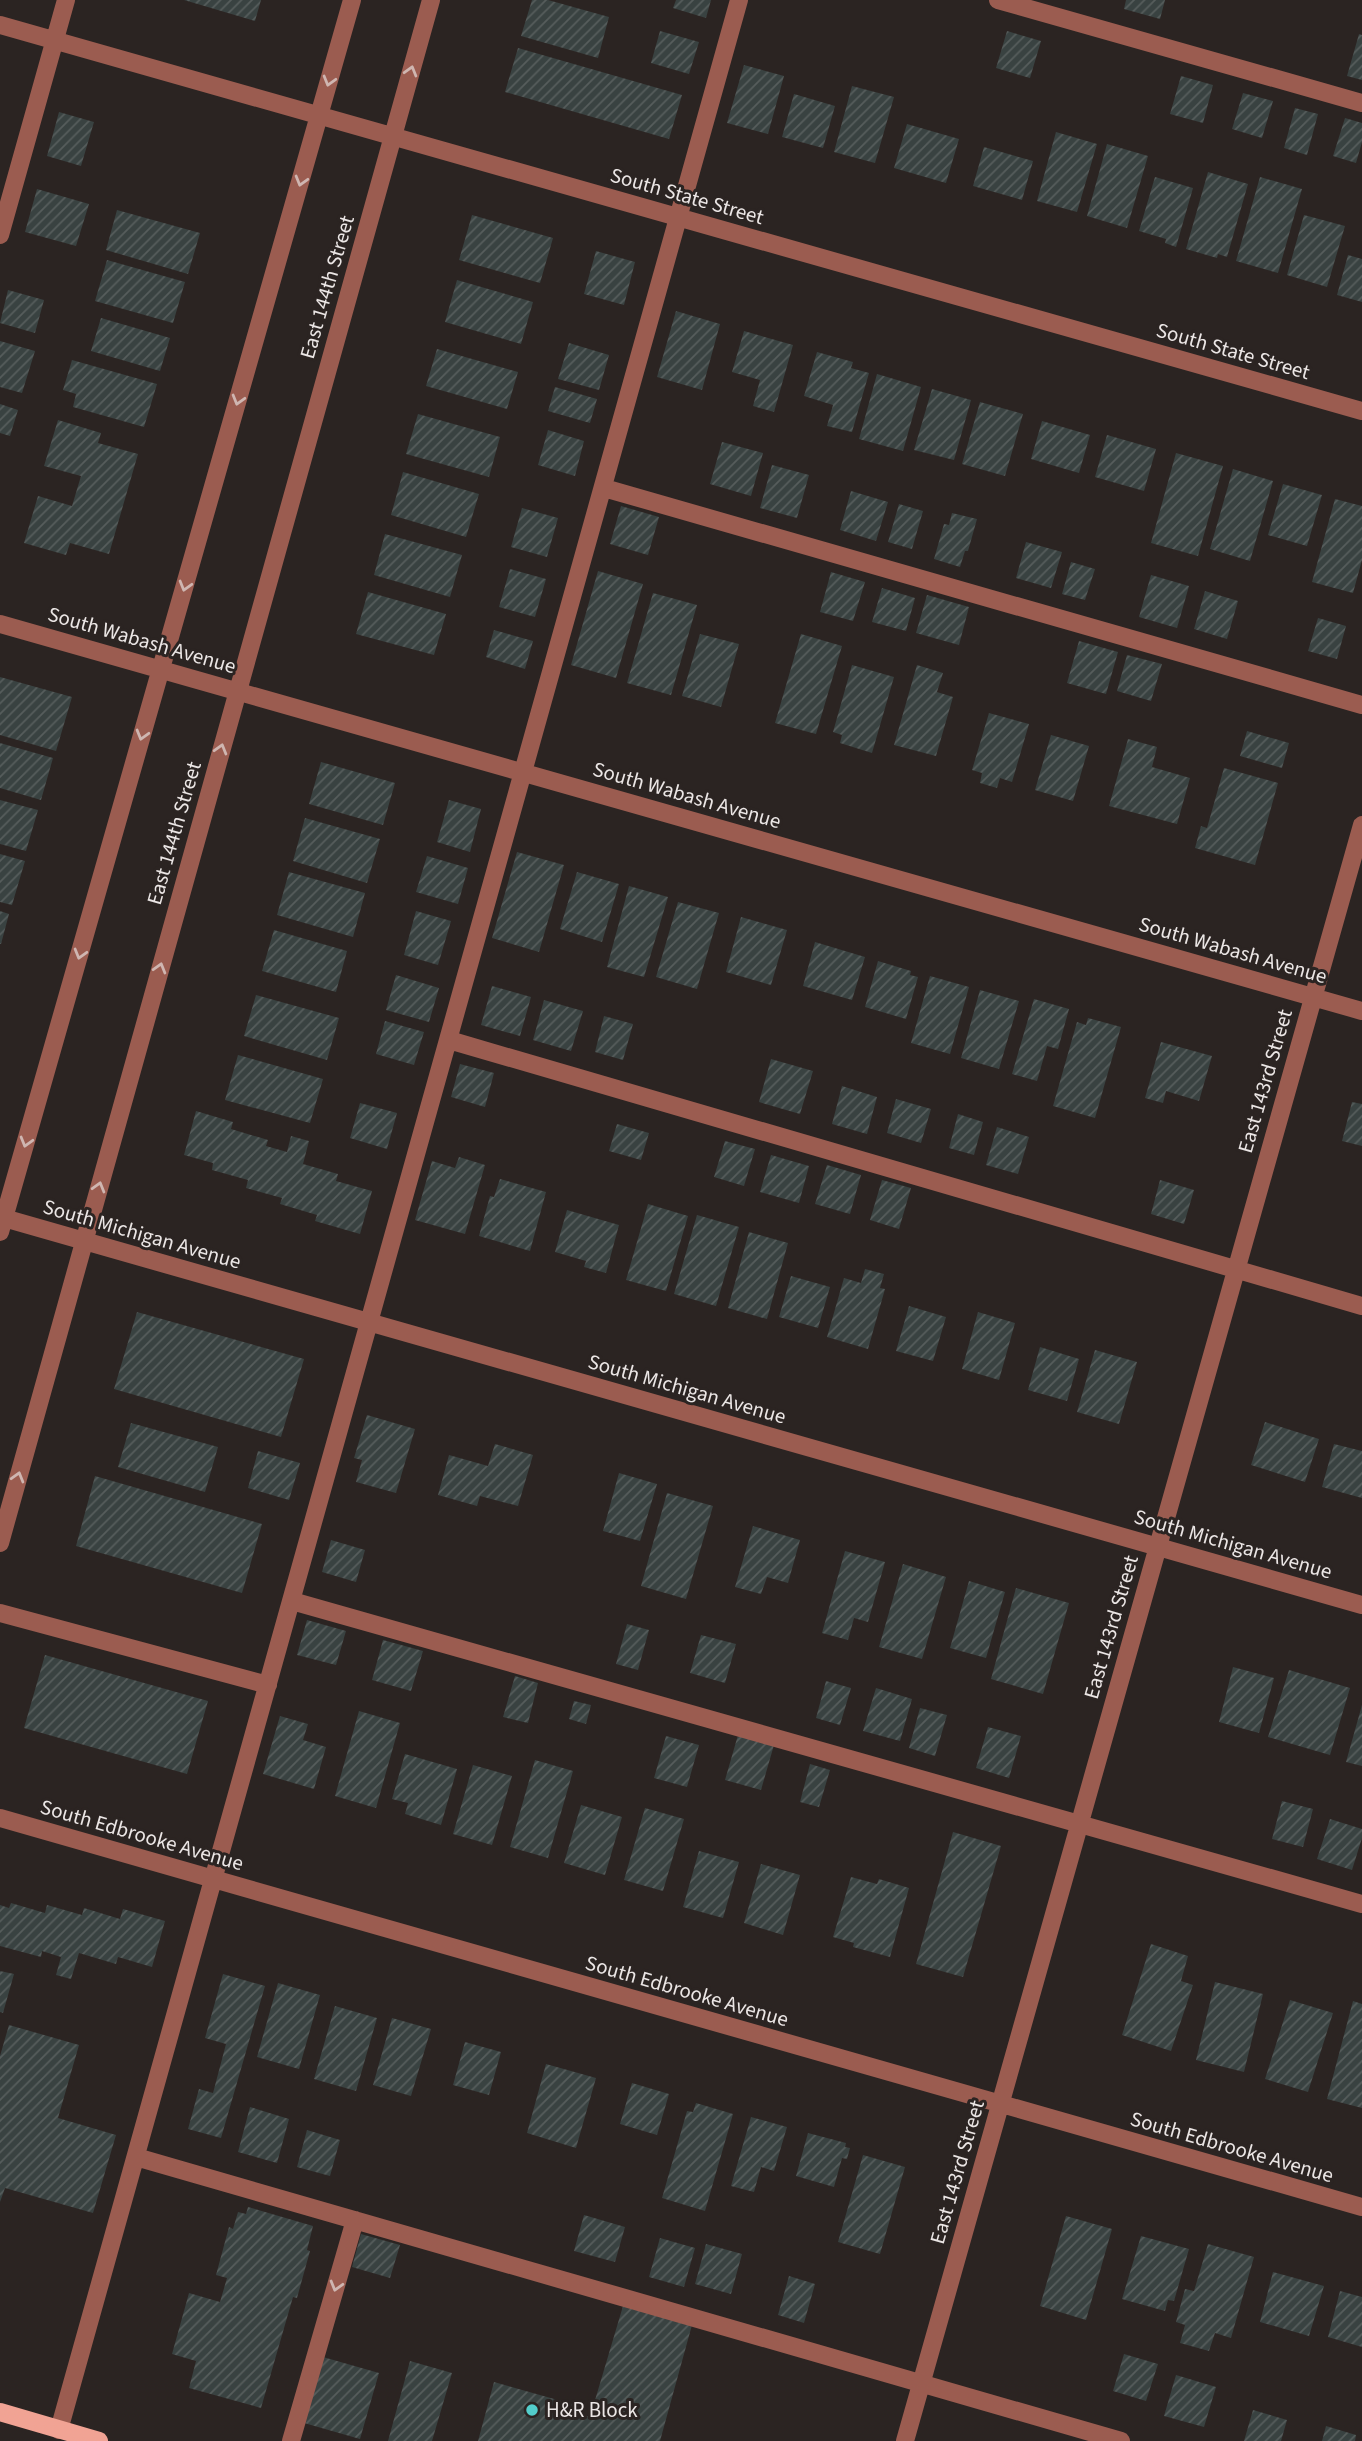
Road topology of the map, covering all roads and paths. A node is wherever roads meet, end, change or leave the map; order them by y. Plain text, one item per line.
1 (66, 0) edge
2 (352, 0) edge
3 (431, 0) edge
4 (739, 0) edge
5 (998, 0) edge
6 (0, 25) edge
7 (54, 41) junction
8 (1362, 103) edge
9 (320, 115) junction
10 (393, 136) junction
11 (678, 217) junction
12 (0, 235) edge
13 (1362, 411) edge
14 (604, 488) junction
15 (0, 624) edge
16 (161, 670) junction
17 (237, 691) junction
18 (1362, 705) edge
19 (523, 773) junction
20 (1362, 825) edge
21 (1313, 997) junction
22 (1362, 1011) edge
23 (449, 1040) junction
24 (1, 1223) edge
25 (84, 1241) junction
26 (1235, 1270) junction
27 (1362, 1307) edge
28 (370, 1322) junction
29 (0, 1543) edge
30 (1158, 1546) junction
31 (292, 1601) junction
32 (1362, 1605) edge
33 (0, 1613) edge
34 (268, 1685) junction
35 (0, 1818) edge
36 (1079, 1824) junction
37 (214, 1879) junction
38 (1362, 1904) edge
39 (1000, 2104) junction
40 (136, 2157) junction
41 (1362, 2207) edge
42 (355, 2220) junction
43 (921, 2383) junction
44 (0, 2412) edge
45 (59, 2430) junction
46 (99, 2441) edge
47 (291, 2441) edge
48 (905, 2441) edge
49 (1121, 2441) edge

1 - 7 street
2 -> 9 street
10 -> 3 street, East 144th Street
4 - 11 street
5 - 8 street
6 - 7 street, South State Street
7 - 9 street, South State Street
7 - 12 street
9 - 10 street, South State Street
9 -> 16 street
10 - 11 street, South State Street
10 - 17 street, East 144th Street
11 - 13 street, South State Street
11 - 14 street
14 - 18 street
14 - 19 street
15 - 16 street, South Wabash Avenue
16 - 17 street, South Wabash Avenue
16 -> 24 street
17 - 19 street, South Wabash Avenue
25 -> 17 street, East 144th Street
19 - 21 street, South Wabash Avenue
19 - 23 street
20 - 21 street, East 143rd Street
21 - 22 street, South Wabash Avenue
21 - 26 street, East 143rd Street
23 - 26 street
23 - 28 street
24 - 25 street, South Michigan Avenue
25 - 28 street, South Michigan Avenue
29 -> 25 street, East 144th Street
26 - 27 street
26 - 30 street, East 143rd Street
28 - 30 street, South Michigan Avenue
28 - 31 street
30 - 32 street, South Michigan Avenue
30 - 36 street, East 143rd Street
31 - 34 street
31 - 36 street
33 - 34 street
34 - 37 street
35 - 37 street, South Edbrooke Avenue
36 - 38 street
36 - 39 street, East 143rd Street
37 - 39 street, South Edbrooke Avenue
37 - 40 street
39 - 41 street, South Edbrooke Avenue
39 - 43 street, East 143rd Street
40 - 42 street
40 - 45 street
42 - 43 street
42 -> 47 street
43 - 48 street, East 143rd Street
43 - 49 street
44 - 45 main road
45 - 46 main road

